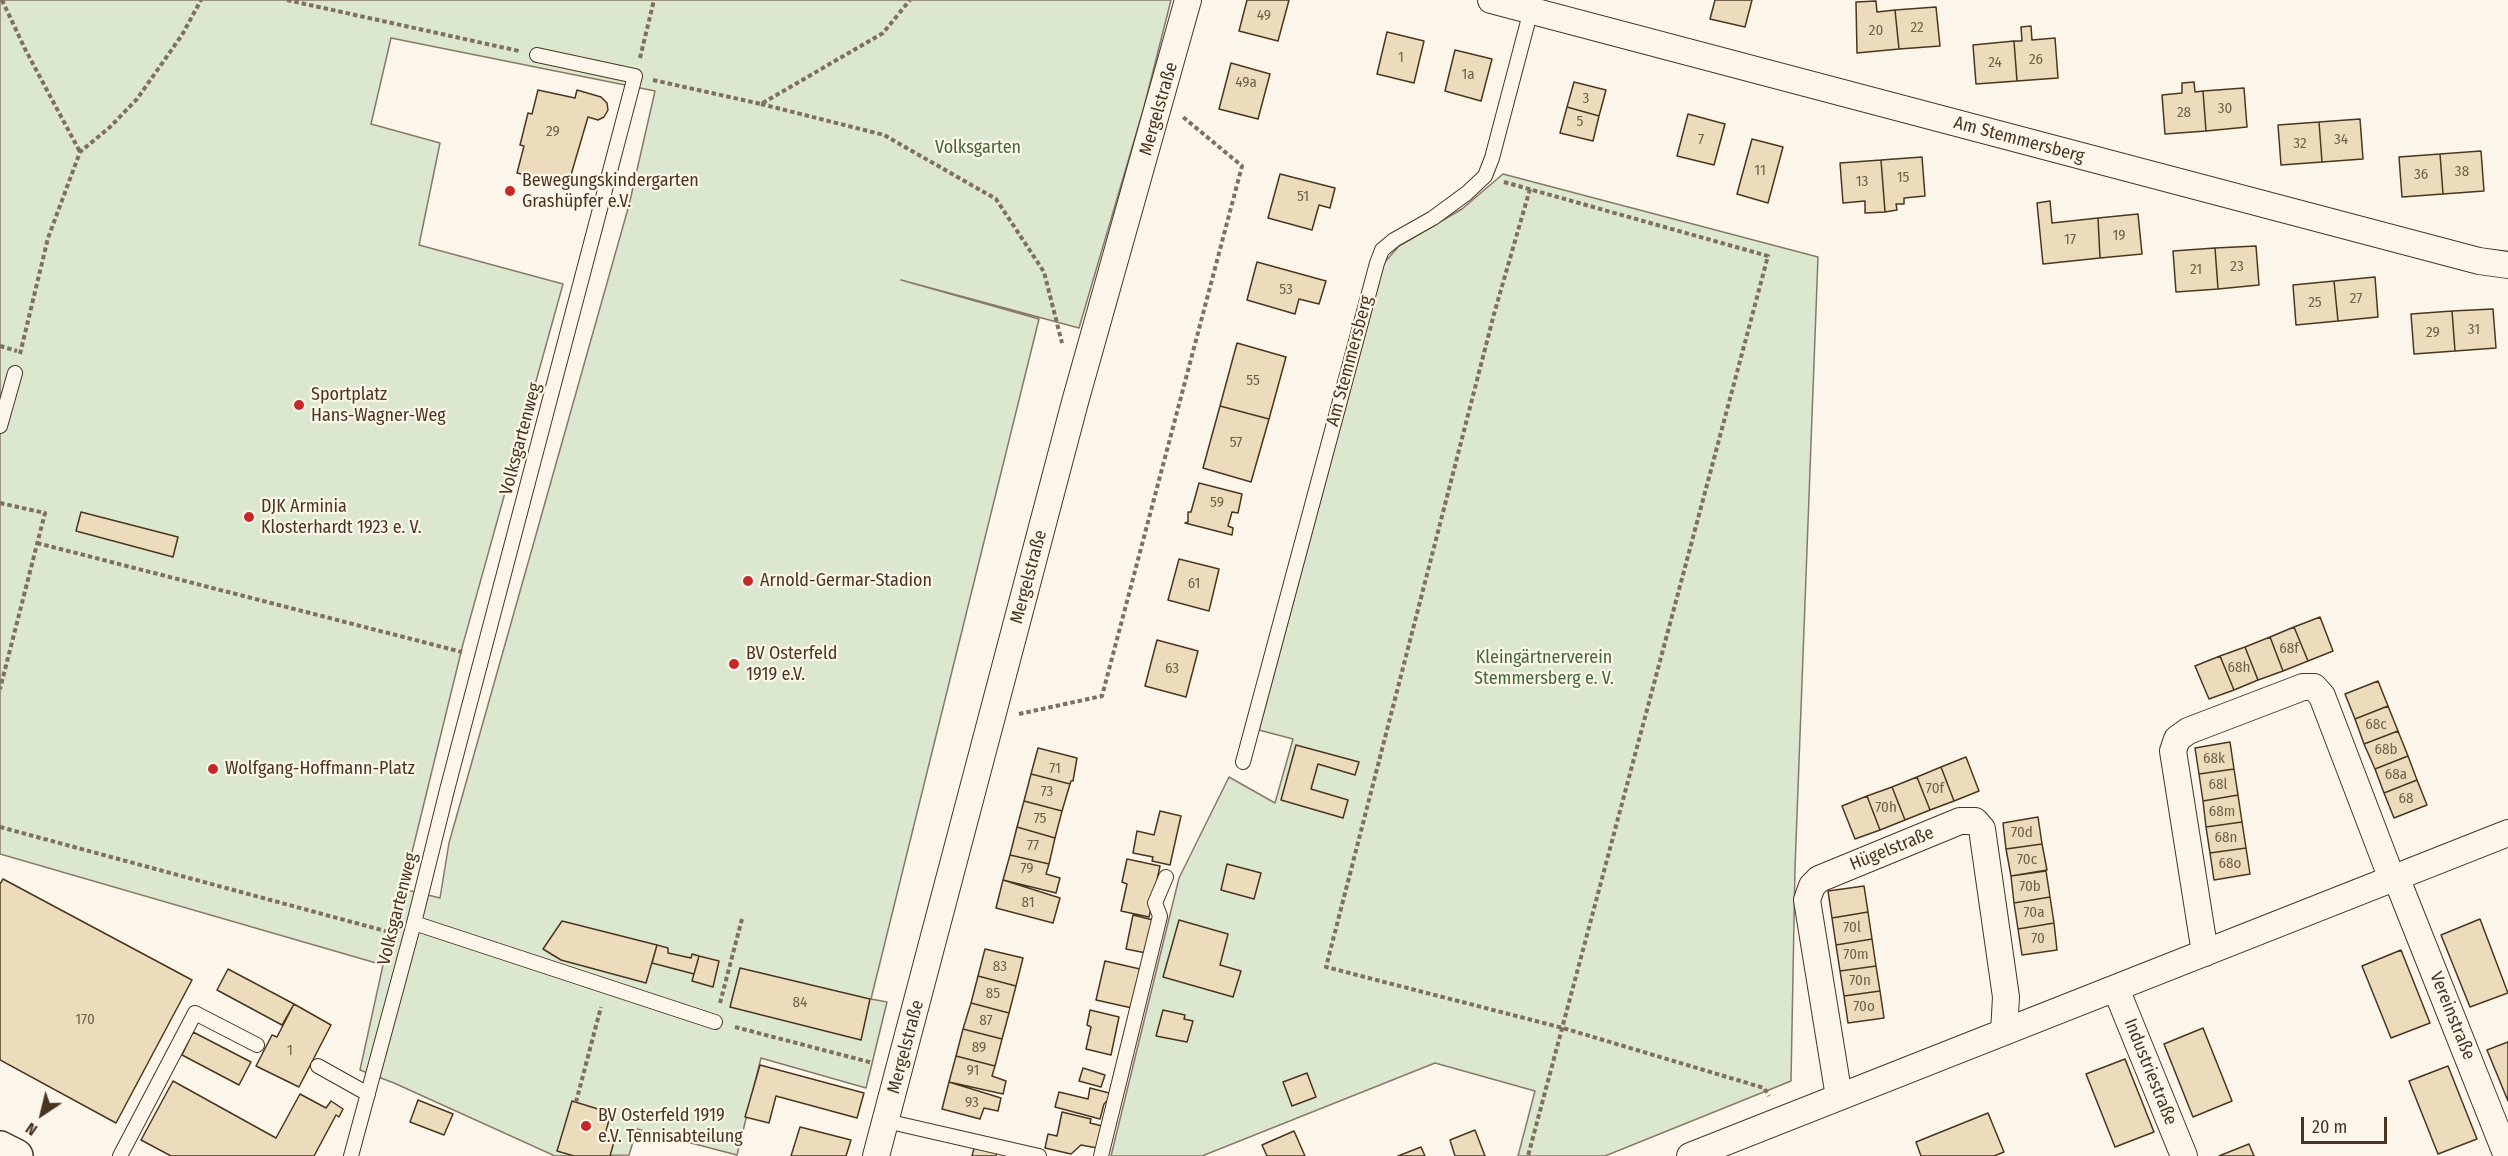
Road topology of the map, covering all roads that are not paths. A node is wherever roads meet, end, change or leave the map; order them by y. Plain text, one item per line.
1 (1188, 0) edge
2 (1491, 0) edge
3 (1533, 5) edge
4 (537, 55) road end
5 (2508, 265) edge
6 (15, 373) road end
7 (0, 426) edge
8 (1243, 762) dead end
9 (2508, 833) edge
10 (1166, 877) dead end
11 (2394, 878) junction
12 (414, 923) junction
13 (2205, 953) junction
14 (2116, 988) junction
15 (715, 1022) road end
16 (2004, 1032) junction
17 (257, 1046) dead end
18 (318, 1066) dead end
19 (368, 1094) junction
20 (1839, 1097) junction
21 (886, 1121) junction
22 (0, 1148) edge
23 (16, 1156) edge
24 (120, 1156) edge
25 (351, 1156) edge
26 (876, 1156) edge
27 (1039, 1156) edge
28 (1101, 1156) edge
29 (1690, 1156) edge
30 (2184, 1156) edge
31 (2508, 1156) edge

1 - 21 street, Mergelstraße
2 - 3 street, Am Stemmersberg
3 - 5 street, Am Stemmersberg
3 - 8 lane, Am Stemmersberg
4 - 12 lane, Volksgartenweg
6 - 7 lane
9 - 11 street
10 - 28 lane
11 - 13 street
11 - 13 street
11 - 31 street, Vereinstraße
12 - 15 lane
12 - 19 lane, Volksgartenweg
13 - 14 street
14 - 16 street
14 - 30 street, Industriestraße
16 - 20 street
16 - 20 street, Hügelstraße
17 - 24 lane
18 - 19 lane
19 - 25 lane, Volksgartenweg
20 - 29 street
21 - 26 street, Mergelstraße
21 - 27 lane
22 - 23 main road

